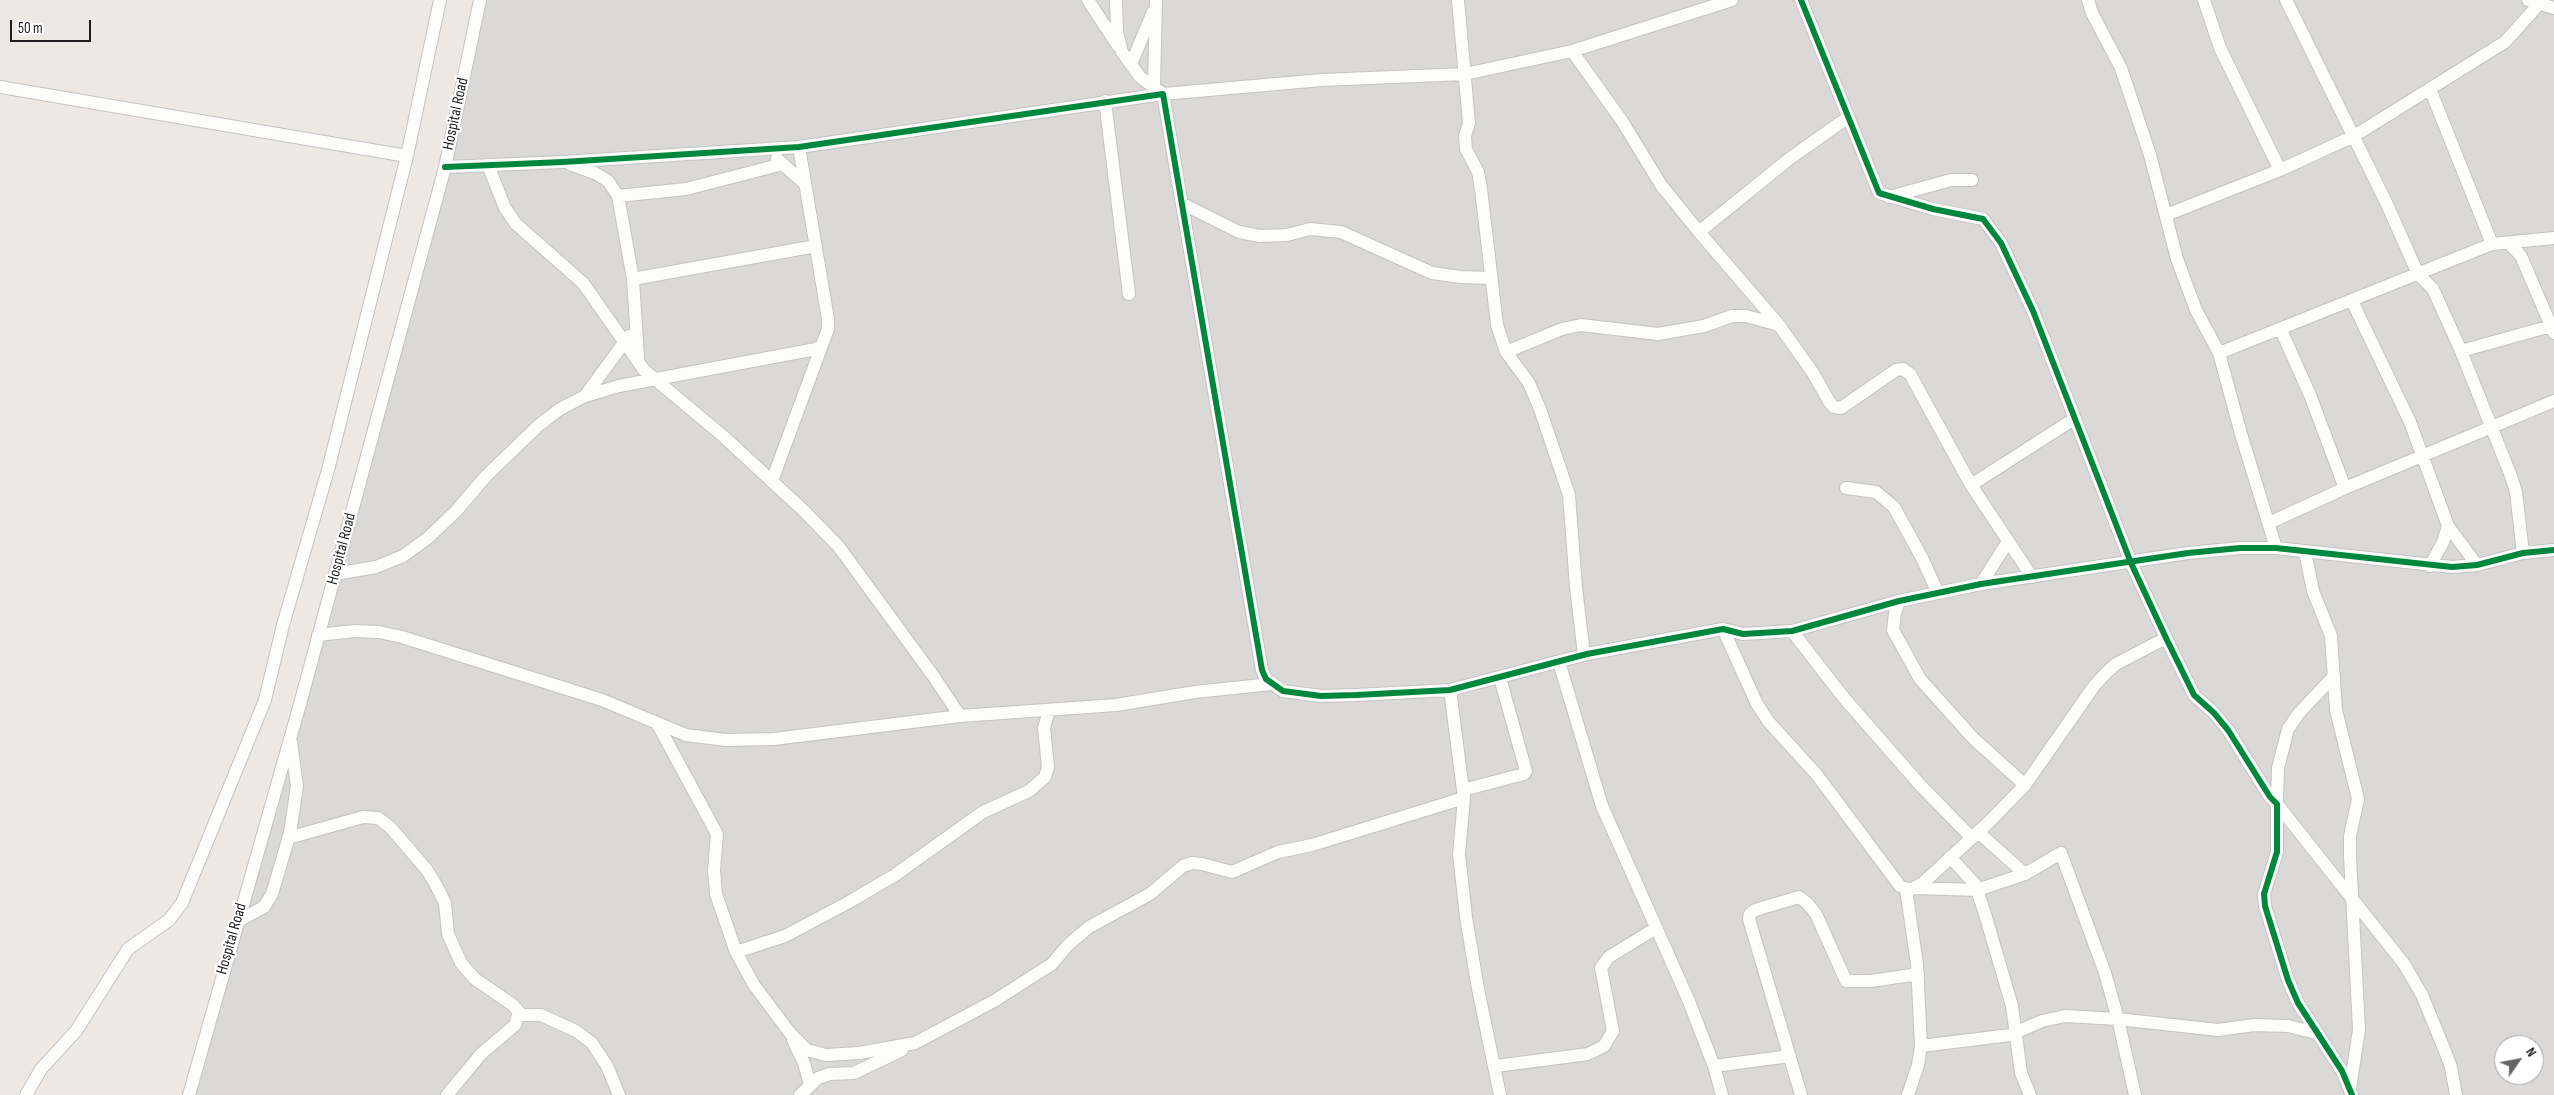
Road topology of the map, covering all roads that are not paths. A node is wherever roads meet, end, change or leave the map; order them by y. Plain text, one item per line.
1 (440, 0) edge
2 (480, 0) edge
3 (1088, 0) edge
4 (1116, 0) edge
5 (1458, 0) edge
6 (1732, 0) edge
7 (1801, 0) edge
8 (2088, 0) edge
9 (2204, 0) edge
10 (2286, 0) edge
11 (2536, 1) edge
12 (1155, 4) edge
13 (2554, 8) edge
14 (1572, 51) junction
15 (1122, 52) junction
16 (1131, 64) junction
17 (1465, 74) junction
18 (0, 87) edge
19 (2430, 89) junction
20 (1158, 90) junction
21 (1105, 101) junction
22 (1847, 118) junction
23 (2354, 136) junction
24 (799, 147) junction
25 (765, 149) junction
26 (407, 156) junction
27 (563, 162) junction
28 (783, 164) junction
29 (488, 165) junction
30 (445, 167) junction
31 (2280, 170) junction
32 (1972, 180) dead end
33 (805, 184) junction
34 (618, 196) junction
35 (1888, 197) junction
36 (1183, 204) junction
37 (2166, 215) junction
38 (1699, 232) junction
39 (2554, 238) edge
40 (2509, 243) junction
41 (2492, 244) junction
42 (816, 246) junction
43 (2418, 274) junction
44 (1490, 278) junction
45 (633, 279) junction
46 (1129, 294) dead end
47 (1755, 298) junction
48 (2352, 301) junction
49 (1746, 316) junction
50 (1779, 325) junction
51 (635, 328) junction
52 (2280, 330) junction
53 (2552, 330) edge
54 (625, 342) junction
55 (822, 345) junction
56 (1506, 352) junction
57 (2461, 352) junction
58 (2220, 354) junction
59 (640, 362) junction
60 (658, 381) junction
61 (584, 396) junction
62 (2554, 401) edge
63 (2074, 419) junction
64 (2492, 427) junction
65 (2421, 456) junction
66 (772, 481) junction
67 (1971, 485) junction
68 (1846, 488) dead end
69 (2345, 488) junction
70 (2269, 523) junction
71 (2448, 526) junction
72 (2007, 543) junction
73 (2276, 548) junction
74 (2554, 550) edge
75 (2305, 552) junction
76 (2522, 553) junction
77 (2131, 563) junction
78 (2477, 565) junction
79 (2430, 566) junction
80 (335, 574) junction
81 (2032, 577) junction
82 (1981, 584) junction
83 (1938, 593) junction
84 (1900, 601) junction
85 (1723, 629) junction
86 (1792, 631) junction
87 (318, 635) junction
88 (2166, 638) junction
89 (1584, 655) junction
90 (1559, 662) junction
91 (2333, 677) junction
92 (1500, 678) junction
93 (1271, 684) junction
94 (1450, 690) junction
95 (1049, 710) junction
96 (960, 716) junction
97 (658, 725) junction
98 (290, 737) junction
99 (2025, 785) junction
100 (1463, 794) junction
101 (2277, 804) junction
102 (1975, 835) junction
103 (288, 838) junction
104 (1950, 857) junction
105 (2025, 874) junction
106 (1911, 889) junction
107 (1977, 890) junction
108 (2351, 897) junction
109 (238, 921) junction
110 (1656, 928) junction
111 (736, 952) junction
112 (1918, 974) junction
113 (519, 1015) junction
114 (2118, 1019) junction
115 (790, 1033) junction
116 (2017, 1033) junction
117 (2316, 1033) junction
118 (915, 1043) junction
119 (1921, 1046) junction
120 (1790, 1056) junction
121 (1496, 1066) junction
122 (1714, 1066) junction
123 (810, 1085) junction
124 (2351, 1092) edge
125 (26, 1095) edge
126 (189, 1095) edge
127 (447, 1095) edge
128 (619, 1095) edge
129 (800, 1095) edge
130 (1500, 1095) edge
131 (1722, 1095) edge
132 (1801, 1095) edge
133 (1908, 1095) edge
134 (2030, 1095) edge
135 (2136, 1095) edge
136 (2456, 1095) edge

1 - 26 street
2 - 30 street, Hospital Road
3 - 15 street
4 - 15 street
5 - 17 street
6 - 14 street
7 - 22 street
8 - 37 street
9 - 31 street
10 - 23 street
11 - 13 street
11 - 19 street
12 - 16 street
12 - 20 street
14 - 17 street
14 - 38 street
15 - 16 street
16 - 20 street
17 - 20 street
17 - 44 street
18 - 26 street
19 - 23 street
19 - 41 street
20 - 21 street
20 - 36 street
21 - 24 street
21 - 46 street
22 - 35 street
22 - 38 street
23 - 31 street
23 - 43 street
24 - 25 street
24 - 33 street
25 - 27 street
25 - 28 street
26 - 125 street
27 - 29 street
27 - 34 street
28 - 33 street
28 - 34 street
29 - 30 street
29 - 54 street
30 - 80 street, Hospital Road
31 - 37 street
32 - 35 street
33 - 42 street
34 - 45 street
35 - 63 street
36 - 44 street
36 - 93 street
37 - 58 street
38 - 47 street
39 - 40 street
40 - 41 street
40 - 53 street
41 - 43 street
42 - 45 street
42 - 55 street
43 - 48 street
43 - 57 street
44 - 56 street
45 - 51 street
47 - 49 street
47 - 50 street
48 - 52 street
48 - 65 street
49 - 50 street
49 - 56 street
50 - 67 street
51 - 54 street
51 - 59 street
52 - 58 street
52 - 69 street
53 - 57 street
54 - 59 street
54 - 61 street
55 - 60 street
55 - 66 street
56 - 89 street
57 - 64 street
58 - 70 street
59 - 60 street
60 - 61 street
60 - 66 street
61 - 80 street
62 - 64 street
63 - 67 street
63 - 77 street
64 - 65 street
64 - 76 street
65 - 69 street
65 - 71 street
66 - 96 street
67 - 72 street
68 - 83 street
69 - 70 street
70 - 73 street
71 - 78 street
71 - 79 street
72 - 81 street
72 - 82 street
73 - 75 street
73 - 77 street
74 - 76 street
75 - 79 street
75 - 91 street
76 - 78 street
77 - 81 street
77 - 88 street
78 - 79 street
80 - 87 street, Hospital Road
81 - 82 street
82 - 83 street
83 - 84 street
84 - 86 street
84 - 99 street
85 - 86 street
85 - 89 street
85 - 106 street
86 - 102 street
87 - 97 street
87 - 98 street, Hospital Road
88 - 99 street
88 - 101 street
89 - 90 street
90 - 92 street
90 - 110 street
91 - 101 street
91 - 108 street
92 - 94 street
92 - 100 street
93 - 94 street
93 - 95 street
94 - 100 street
95 - 96 street
95 - 111 street
96 - 97 street
97 - 111 street
98 - 103 street
98 - 109 street, Hospital Road
99 - 102 street
100 - 118 street
100 - 121 street
101 - 108 street
101 - 117 street
102 - 104 street
102 - 105 street
103 - 109 street
103 - 113 street
104 - 106 street
104 - 107 street
105 - 107 street
105 - 114 street
106 - 107 street
106 - 112 street
107 - 116 street
108 - 124 street
108 - 136 street
109 - 126 street, Hospital Road
110 - 121 street
110 - 122 street
111 - 115 street
112 - 119 street
112 - 120 street
113 - 127 street
113 - 128 street
114 - 116 street
114 - 117 street
114 - 135 street
115 - 118 street
115 - 123 street
116 - 119 street
116 - 134 street
117 - 124 street
118 - 123 street
119 - 133 street
120 - 122 street
120 - 132 street
121 - 130 street
122 - 131 street
123 - 129 street

